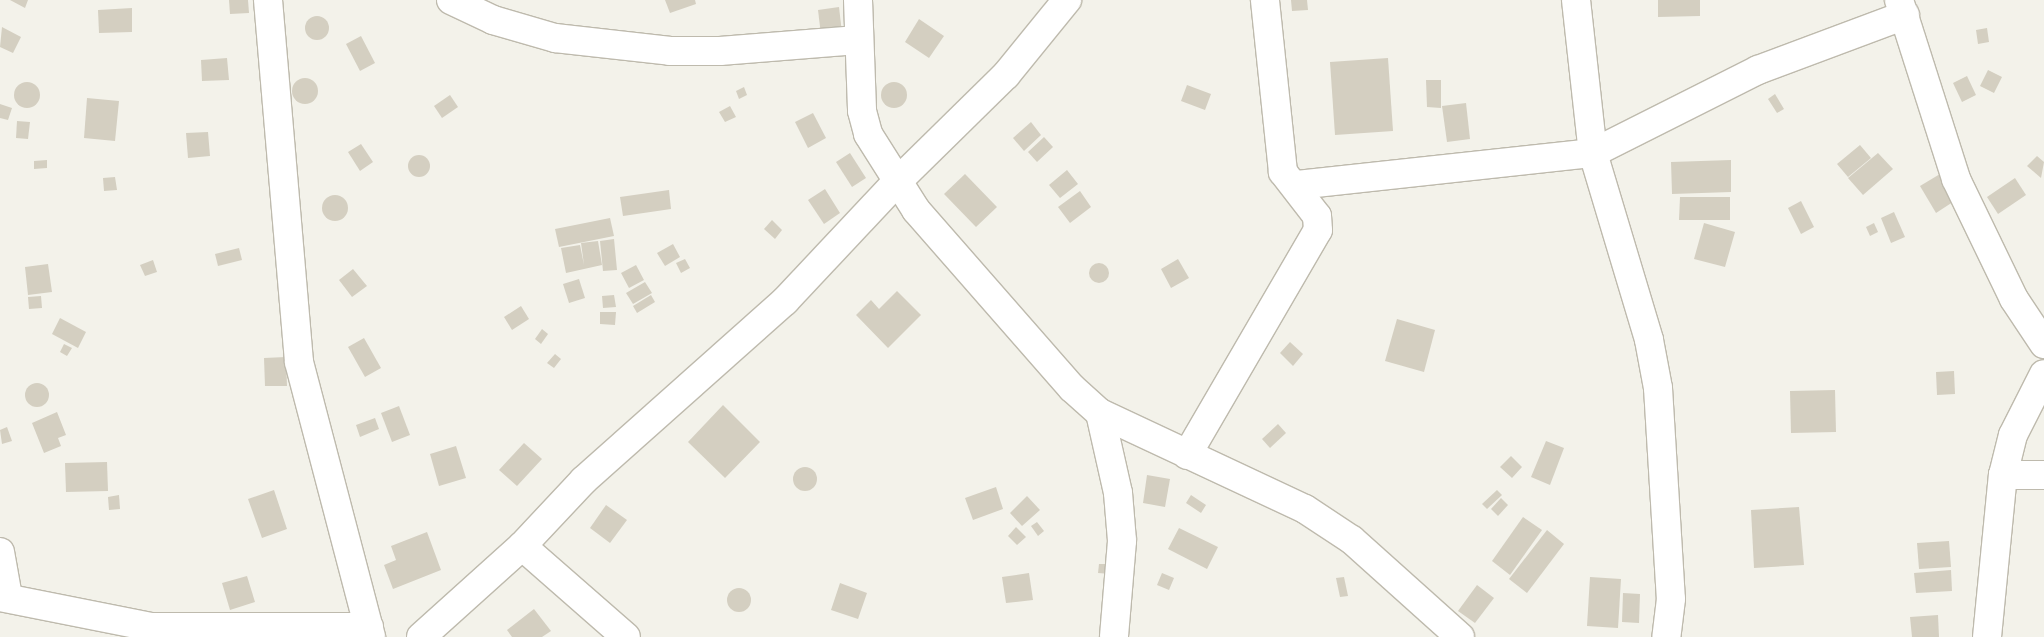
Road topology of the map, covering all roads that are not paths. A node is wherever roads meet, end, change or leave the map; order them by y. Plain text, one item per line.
1 (268, 0) edge
2 (451, 0) edge
3 (858, 0) edge
4 (1067, 0) edge
5 (1265, 0) edge
6 (1576, 0) edge
7 (1902, 8) edge
8 (858, 40) junction
9 (1593, 153) junction
10 (896, 182) junction
11 (1297, 185) junction
12 (2044, 344) edge
13 (2044, 374) edge
14 (1100, 413) junction
15 (1187, 455) junction
16 (2003, 475) junction
17 (2044, 475) edge
18 (522, 546) junction
19 (0, 552) edge
20 (4, 597) edge
21 (370, 632) edge
22 (421, 637) edge
23 (626, 637) edge
24 (1114, 637) edge
25 (1460, 637) edge
26 (1666, 637) edge
27 (1987, 637) edge

1 - 21 street
2 - 8 street
3 - 8 street
4 - 10 street
5 - 11 street
6 - 9 street
7 - 9 street
7 - 12 street
8 - 10 street
9 - 11 street
9 - 26 street
10 - 14 street
10 - 18 street
11 - 15 street
13 - 16 street
14 - 15 street
14 - 24 street
15 - 25 street
16 - 17 street
16 - 27 street
18 - 22 street
18 - 23 street
19 - 20 street
20 - 21 street

